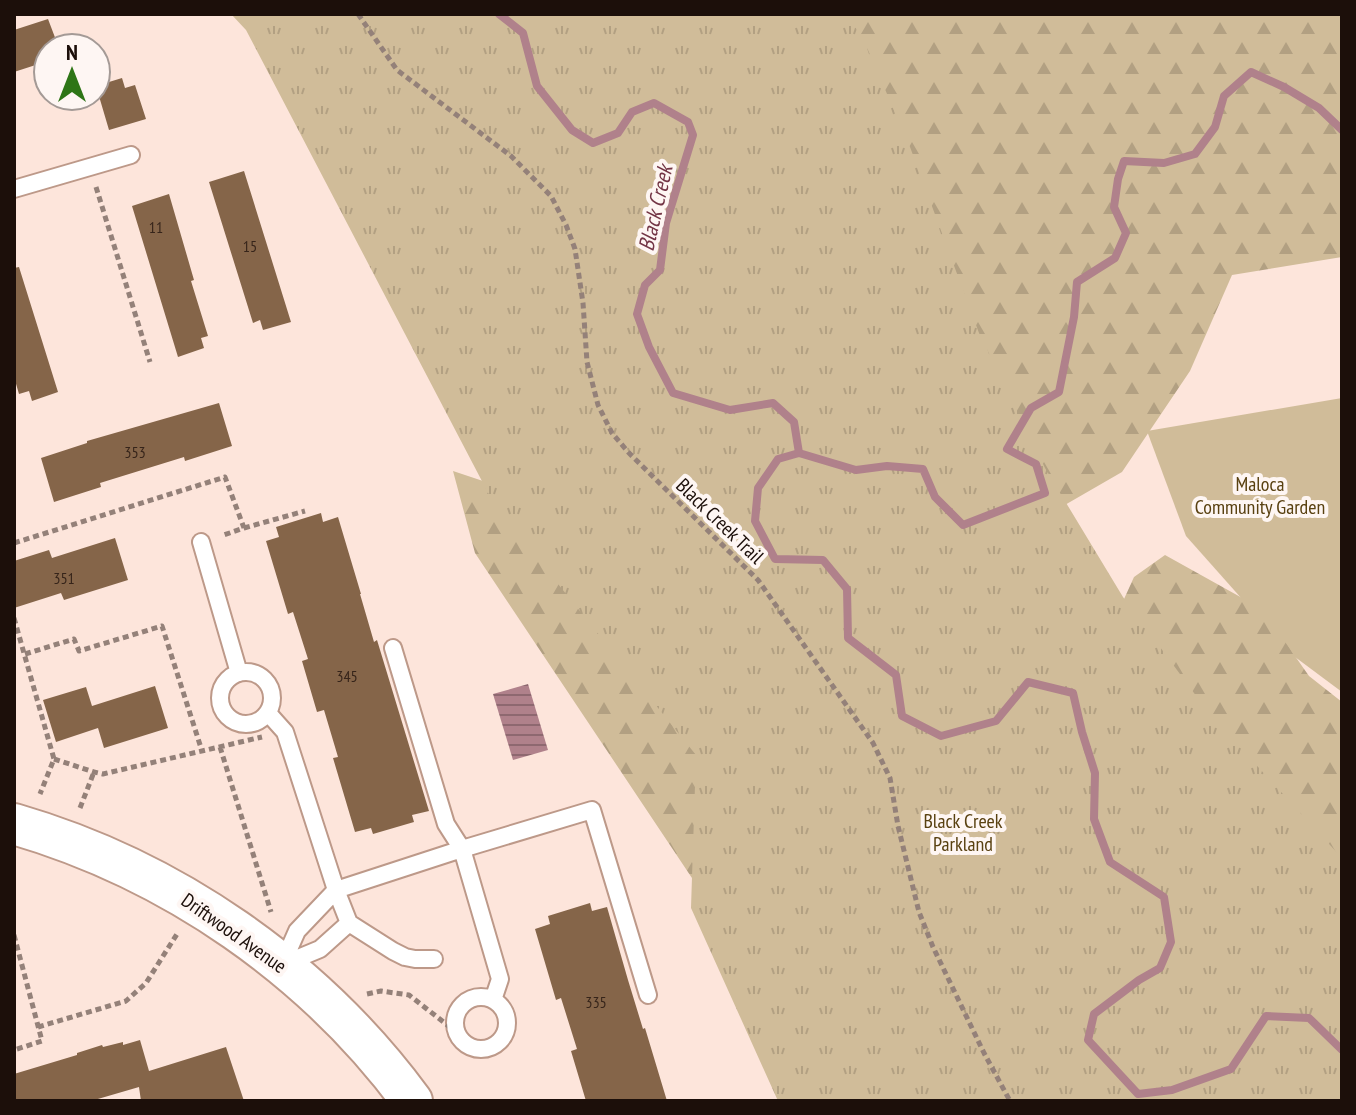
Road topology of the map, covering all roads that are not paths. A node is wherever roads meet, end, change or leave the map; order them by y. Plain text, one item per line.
1 (131, 155) dead end
2 (14, 189) edge
3 (201, 542) road end
4 (393, 648) dead end
5 (239, 673) junction
6 (268, 713) junction
7 (14, 824) edge
8 (462, 849) junction
9 (336, 890) junction
10 (349, 923) junction
11 (434, 959) dead end
12 (282, 965) junction
13 (648, 995) dead end
14 (493, 1000) junction
15 (412, 1101) edge

1 - 2 lane
3 - 5 lane
4 - 8 lane
5 - 6 lane
5 - 6 lane
6 - 9 lane
7 - 12 street, Driftwood Avenue
8 - 9 lane
8 - 13 lane
8 - 14 lane
9 - 10 lane
9 - 12 lane
10 - 11 lane
10 - 12 lane
12 - 15 street, Driftwood Avenue
14 - 14 lane

